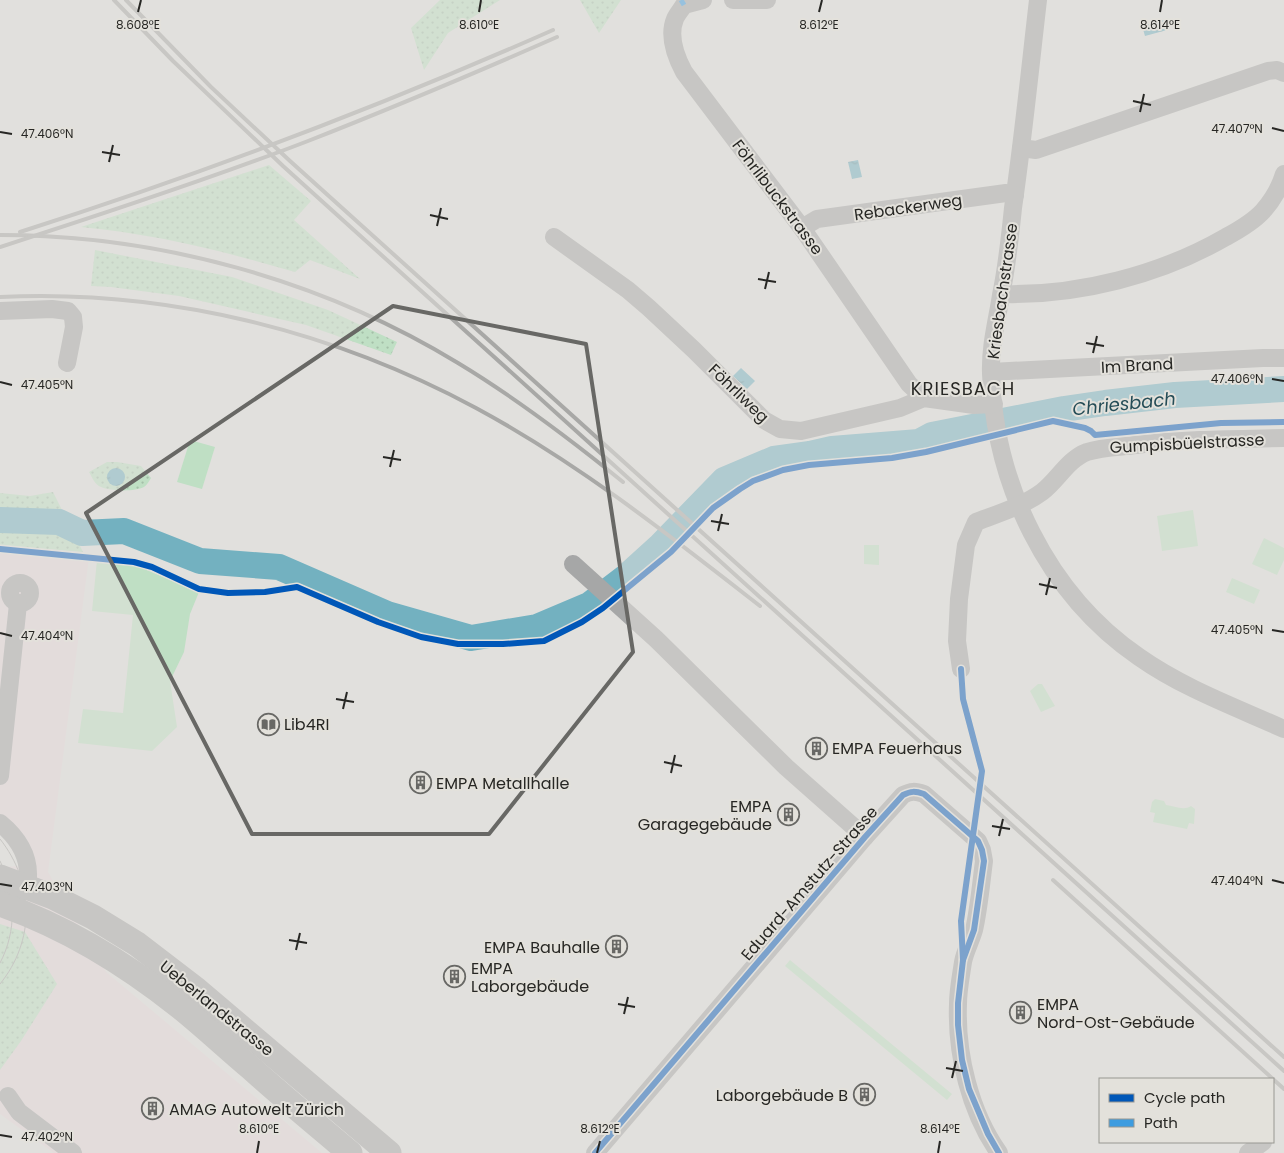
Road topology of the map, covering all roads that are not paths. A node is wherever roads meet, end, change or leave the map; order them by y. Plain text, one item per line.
1 (704, 0) edge
2 (733, 0) edge
3 (767, 0) edge
4 (1038, 0) edge
5 (1284, 73) edge
6 (1021, 148) junction
7 (1284, 174) edge
8 (1015, 195) junction
9 (802, 228) junction
10 (554, 237) dead end
11 (1002, 294) junction
12 (0, 311) edge
13 (1284, 358) edge
14 (67, 363) dead end
15 (991, 372) junction
16 (924, 398) junction
17 (994, 407) junction
18 (1284, 438) edge
19 (1018, 505) junction
20 (573, 564) dead end
21 (18, 604) dead end
22 (961, 669) dead end
23 (1284, 729) edge
24 (0, 776) edge
25 (0, 823) edge
26 (865, 837) junction
27 (0, 877) edge
28 (28, 887) junction
29 (0, 892) edge
30 (0, 904) edge
31 (8, 1096) dead end
32 (1262, 1143) edge
33 (73, 1153) edge
34 (350, 1153) edge
35 (389, 1153) edge
36 (595, 1153) edge
37 (999, 1153) edge
38 (1248, 1153) edge

1 - 9 street, Föhrlibuckstrasse
2 - 3 street
4 - 6 street, Kriesbachstrasse
5 - 6 street
6 - 8 street, Kriesbachstrasse
7 - 11 street
8 - 9 street, Rebackerweg
8 - 11 street, Kriesbachstrasse
9 - 16 street, Föhrlibuckstrasse
10 - 16 street, Föhrliweg
11 - 15 street, Kriesbachstrasse
12 - 14 street
13 - 15 street, Im Brand
15 - 17 street, Kriesbachstrasse
16 - 17 street
17 - 19 street, Kriesbachstrasse
18 - 19 street, Gumpisbüelstrasse
19 - 22 street
19 - 23 street
20 - 26 street, Eduard-Amstutz-Strasse
21 - 24 street
25 - 28 street
26 - 36 street, Eduard-Amstutz-Strasse
26 - 37 street, Eduard-Amstutz-Strasse
27 - 28 main road, Ueberlandstrasse
28 - 29 street
28 - 35 main road, Ueberlandstrasse
30 - 34 main road, Ueberlandstrasse
31 - 33 street
32 - 38 street

